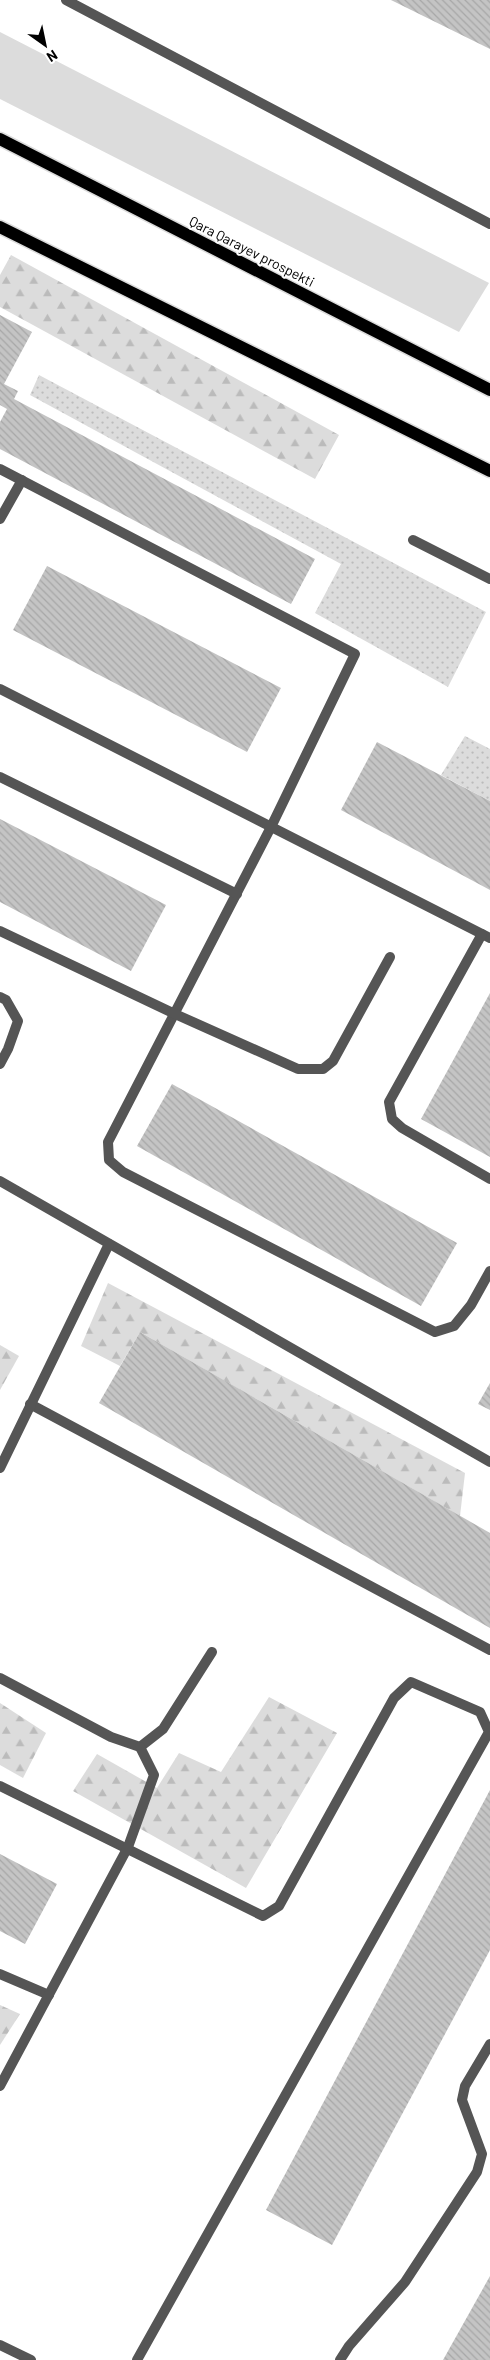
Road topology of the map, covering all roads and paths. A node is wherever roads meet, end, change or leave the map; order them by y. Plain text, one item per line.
1 (66, 0) edge
2 (0, 139) edge
3 (490, 224) edge
4 (0, 227) edge
5 (490, 390) edge
6 (0, 469) edge
7 (490, 471) edge
8 (22, 480) junction
9 (0, 519) edge
10 (413, 540) dead end
11 (490, 579) edge
12 (0, 689) edge
13 (0, 776) edge
14 (271, 827) junction
15 (236, 894) junction
16 (0, 931) edge
17 (486, 936) edge
18 (390, 957) dead end
19 (0, 997) edge
20 (174, 1014) junction
21 (0, 1064) edge
22 (490, 1179) edge
23 (0, 1181) edge
24 (108, 1244) junction
25 (490, 1271) edge
26 (30, 1404) junction
27 (490, 1462) edge
28 (0, 1468) edge
29 (490, 1650) edge
30 (212, 1652) dead end
31 (0, 1678) edge
32 (490, 1731) edge
33 (140, 1747) junction
34 (0, 1786) edge
35 (128, 1848) junction
36 (0, 1974) edge
37 (49, 1995) junction
38 (490, 2044) edge
39 (0, 2086) edge
40 (0, 2345) edge
41 (31, 2360) edge
42 (137, 2360) edge
43 (340, 2360) edge

1 - 3 street
2 - 5 main road, Qara Qarayev prospekti
4 - 7 main road
6 - 8 street
8 - 9 street
8 - 14 street
10 - 11 street
12 - 14 street
13 - 15 street
14 - 15 street
14 - 17 street
15 - 20 street
16 - 20 street
17 - 22 street
18 - 20 street
19 - 21 street
20 - 25 street
23 - 24 street
24 - 26 street
24 - 27 street
26 - 28 street
26 - 29 street
30 - 33 street
31 - 33 street
32 - 35 street
32 - 42 street
33 - 35 street
34 - 35 street
35 - 37 street
36 - 37 street
37 - 39 street
38 - 43 street
40 - 41 street

